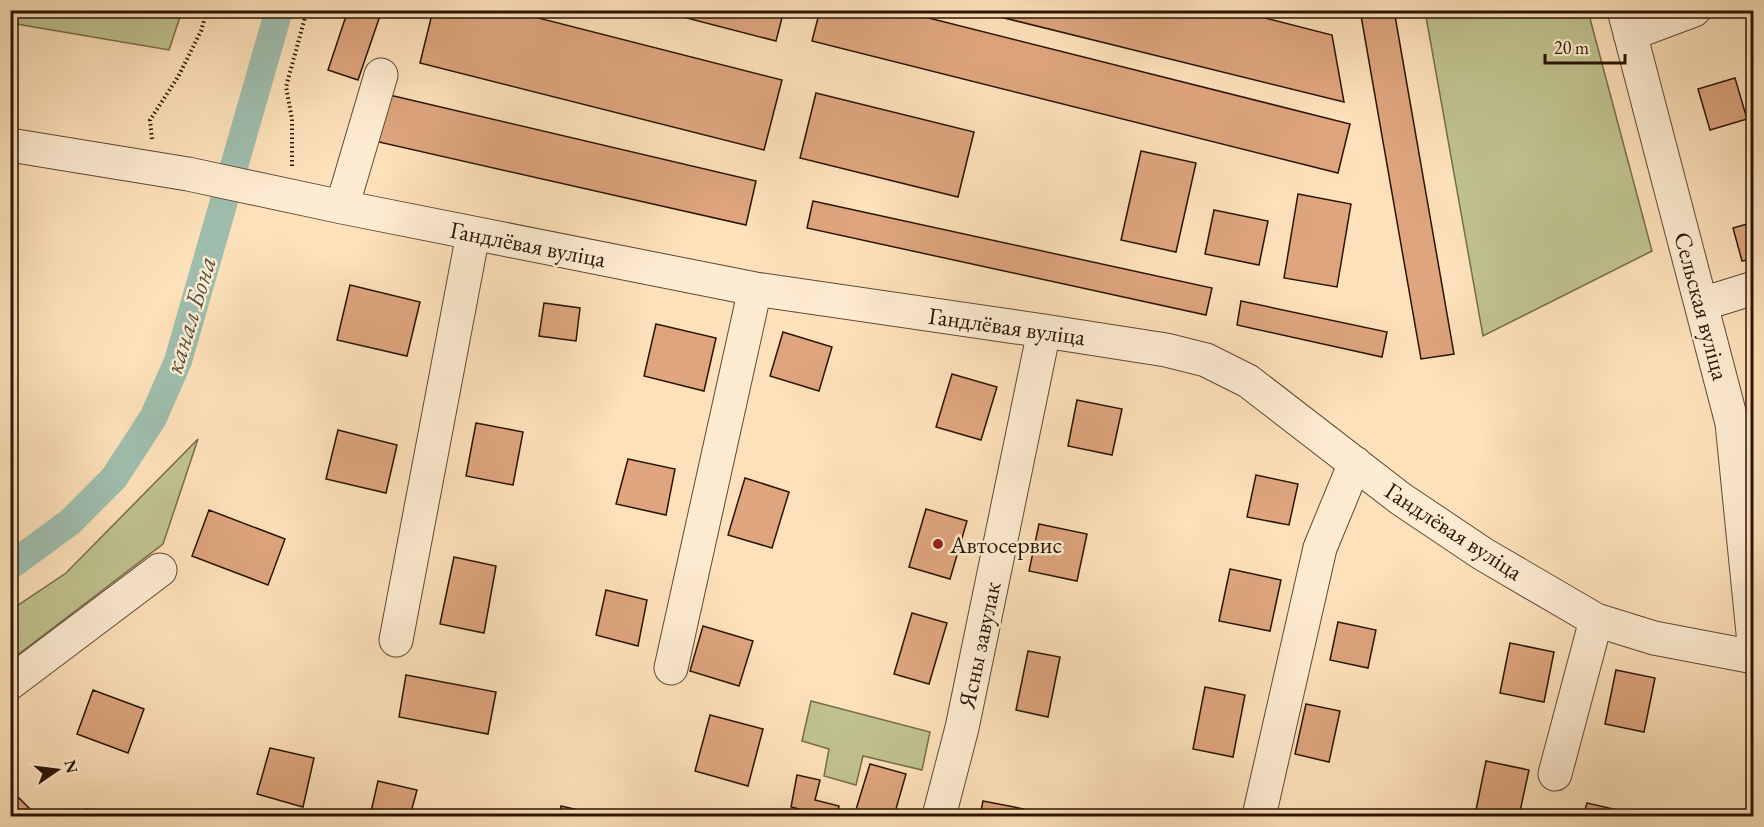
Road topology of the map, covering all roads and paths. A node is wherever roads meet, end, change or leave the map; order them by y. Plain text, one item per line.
1 (207, 10) edge
2 (307, 10) edge
3 (1694, 10) edge
4 (1627, 22) edge
5 (381, 75) dead end
6 (10, 145) edge
7 (155, 168) junction
8 (291, 196) junction
9 (342, 207) junction
10 (473, 234) junction
11 (1754, 288) edge
12 (755, 289) junction
13 (1702, 304) junction
14 (1044, 331) junction
15 (1355, 463) junction
16 (160, 570) dead end
17 (1596, 620) junction
18 (396, 640) dead end
19 (1754, 643) edge
20 (1754, 657) edge
21 (671, 668) dead end
22 (10, 683) edge
23 (1555, 774) dead end
24 (939, 816) edge
25 (1259, 816) edge

1 - 7 path
2 - 8 path
3 - 4 street
4 - 13 street, Сельская вуліца
5 - 9 street
6 - 7 street, Гандлёвая вуліца
7 - 8 street, Гандлёвая вуліца
8 - 9 street, Гандлёвая вуліца
9 - 10 street, Гандлёвая вуліца
10 - 12 street, Гандлёвая вуліца
10 - 18 street
11 - 13 street
12 - 14 street, Гандлёвая вуліца
12 - 21 street
13 - 19 street, Сельская вуліца
14 - 15 street, Гандлёвая вуліца
14 - 24 street, Ясны завулак
15 - 17 street, Гандлёвая вуліца
15 - 25 street
16 - 22 street
17 - 20 street, Гандлёвая вуліца
17 - 23 street

